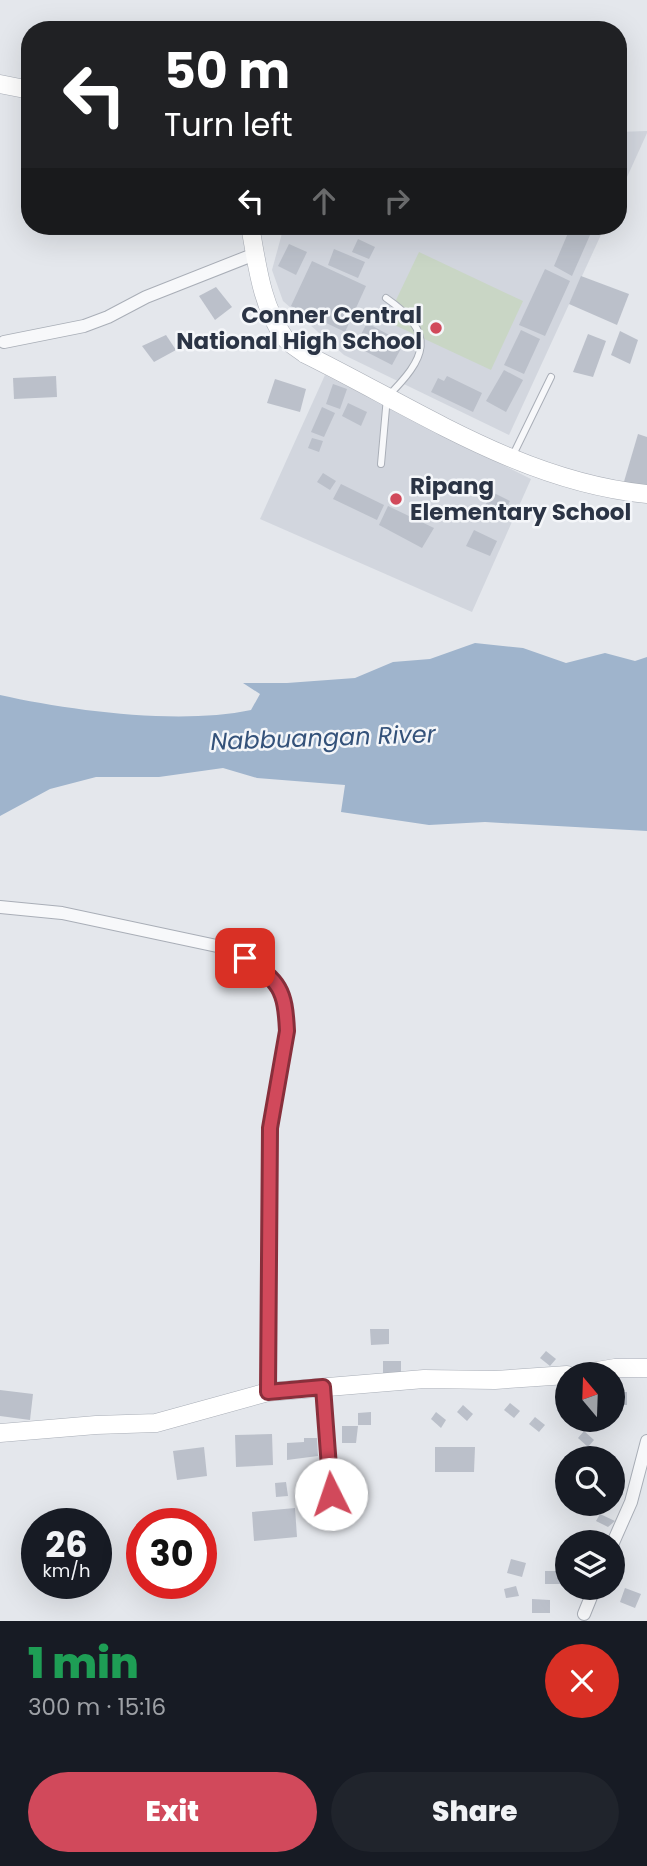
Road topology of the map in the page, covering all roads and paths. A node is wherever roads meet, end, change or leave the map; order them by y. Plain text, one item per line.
1 (0, 83) edge
2 (21, 88) edge
3 (252, 235) edge
4 (255, 254) junction
5 (386, 298) dead end
6 (4, 342) dead end
7 (551, 377) dead end
8 (387, 397) junction
9 (512, 457) junction
10 (381, 464) dead end
11 (647, 494) edge
12 (0, 907) edge
13 (625, 1368) edge
14 (647, 1368) edge
15 (555, 1376) edge
16 (323, 1387) junction
17 (268, 1392) junction
18 (0, 1433) edge
19 (647, 1441) edge
20 (334, 1521) dead end
21 (619, 1530) edge
22 (590, 1600) edge
23 (584, 1615) dead end

1 - 2 street
3 - 4 street
4 - 6 street
4 - 8 street
5 - 8 lane
7 - 9 lane
8 - 9 street
8 - 10 lane
9 - 11 street
12 - 17 street
13 - 14 street
15 - 16 street
16 - 17 street
16 - 20 street
17 - 18 street
19 - 21 street
22 - 23 street

